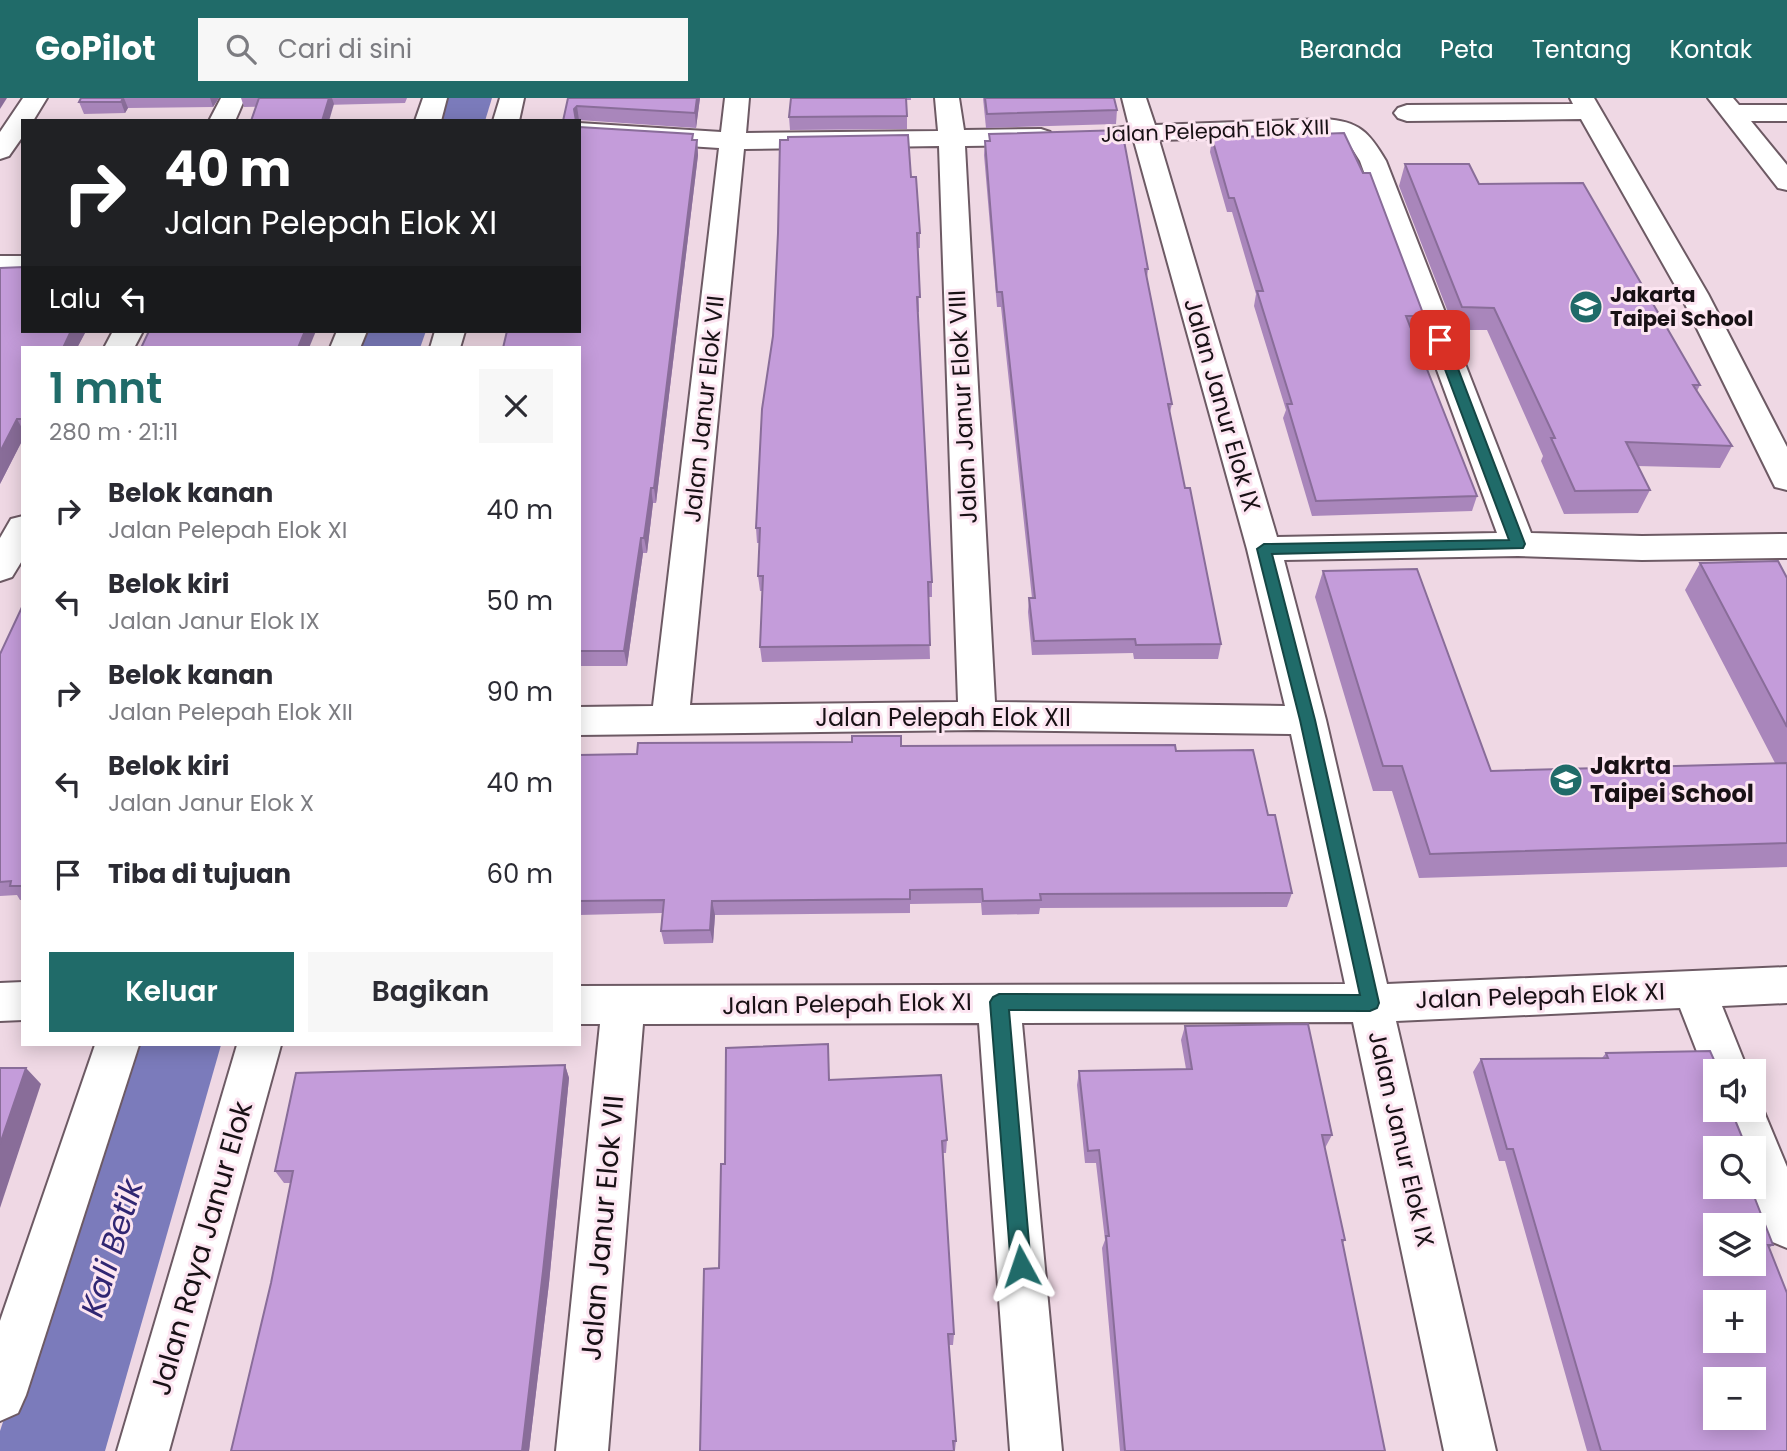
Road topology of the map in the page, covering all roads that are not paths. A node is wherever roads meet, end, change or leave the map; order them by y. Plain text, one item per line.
1 (35, 98) edge
2 (233, 98) edge
3 (435, 98) edge
4 (512, 98) edge
5 (737, 98) edge
6 (947, 98) edge
7 (1585, 105) edge
8 (1725, 106) edge
9 (1406, 113) dead end
10 (1787, 113) edge
11 (1138, 116) edge
12 (23, 119) edge
13 (223, 119) edge
14 (429, 119) edge
15 (507, 119) edge
16 (21, 122) edge
17 (581, 131) edge
18 (1088, 135) edge
19 (1061, 136) edge
20 (952, 139) junction
21 (734, 141) junction
22 (6, 147) edge
23 (1787, 182) edge
24 (0, 264) edge
25 (21, 264) edge
26 (1787, 479) edge
27 (21, 531) edge
28 (1518, 544) junction
29 (1787, 546) edge
30 (1264, 549) junction
31 (0, 569) edge
32 (977, 716) junction
33 (670, 720) junction
34 (1307, 720) junction
35 (581, 721) edge
36 (1787, 985) edge
37 (1694, 989) junction
38 (21, 1001) edge
39 (0, 1002) edge
40 (999, 1002) junction
41 (1370, 1003) junction
42 (601, 1005) edge
43 (117, 1046) edge
44 (259, 1046) edge
45 (1721, 1059) edge
46 (1746, 1122) edge
47 (1787, 1225) edge
48 (0, 1395) edge
49 (142, 1451) edge
50 (582, 1451) edge
51 (1035, 1451) edge
52 (1471, 1451) edge

1 - 12 street
2 - 13 street
3 - 14 street
4 - 15 street
5 - 21 street, Jalan Janur Elok VII
6 - 20 street, Jalan Janur Elok VIII
7 - 9 street
7 - 26 street
8 - 10 street
8 - 23 street
11 - 18 street, Jalan Pelepah Elok XIII
11 - 28 street, Jalan Pelepah Elok XIII
11 - 30 street, Jalan Janur Elok IX
16 - 22 street
17 - 21 street
19 - 20 street
20 - 21 street
20 - 32 street, Jalan Janur Elok VIII
21 - 33 street, Jalan Janur Elok VII
24 - 25 street
27 - 31 street
28 - 29 street
28 - 30 street
30 - 34 street, Jalan Janur Elok IX
32 - 33 street, Jalan Pelepah Elok XII
32 - 34 street, Jalan Pelepah Elok XII
33 - 35 street, Jalan Pelepah Elok XII
34 - 41 street, Jalan Janur Elok IX
36 - 37 street, Jalan Pelepah Elok XI
37 - 41 street, Jalan Pelepah Elok XI
37 - 45 street
38 - 39 street
40 - 41 street, Jalan Pelepah Elok XI
40 - 42 street, Jalan Pelepah Elok XI
40 - 51 street
41 - 52 street, Jalan Janur Elok IX
42 - 50 street, Jalan Janur Elok VII
43 - 48 street
44 - 49 street, Jalan Raya Janur Elok
46 - 47 street

